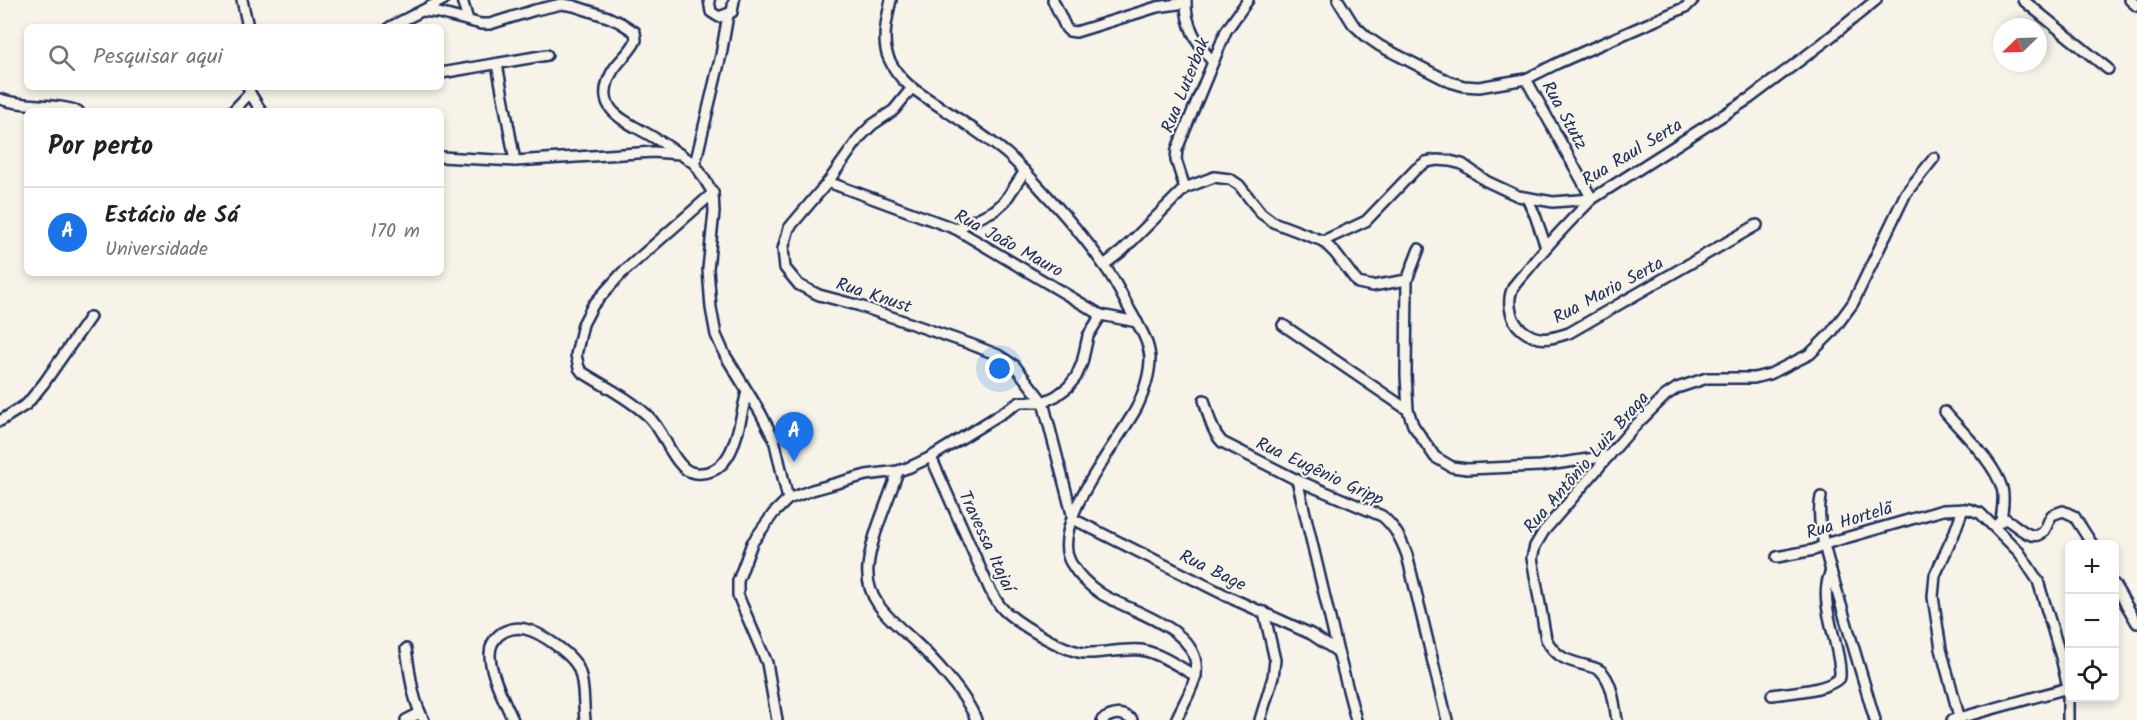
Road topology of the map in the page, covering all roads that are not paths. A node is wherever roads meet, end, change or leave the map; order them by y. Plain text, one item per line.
1 (242, 0) edge
2 (443, 0) edge
3 (462, 0) edge
4 (709, 0) edge
5 (734, 0) edge
6 (891, 0) edge
7 (1053, 0) edge
8 (1248, 0) edge
9 (1338, 0) edge
10 (1694, 0) edge
11 (1876, 0) edge
12 (2023, 0) edge
13 (2130, 0) edge
14 (1185, 2) edge
15 (2137, 6) edge
16 (423, 11) junction
17 (728, 15) junction
18 (471, 21) junction
19 (247, 24) edge
20 (396, 24) edge
21 (547, 55) dead end
22 (1212, 61) junction
23 (497, 64) junction
24 (2109, 69) dead end
25 (444, 73) edge
26 (1526, 79) junction
27 (912, 89) junction
28 (249, 90) edge
29 (0, 99) edge
30 (64, 108) edge
31 (235, 108) edge
32 (259, 108) edge
33 (680, 154) junction
34 (444, 157) edge
35 (1934, 158) dead end
36 (515, 161) junction
37 (695, 164) junction
38 (1025, 171) junction
39 (828, 182) junction
40 (1185, 188) junction
41 (713, 193) junction
42 (1527, 198) junction
43 (1592, 199) junction
44 (1757, 225) dead end
45 (956, 229) junction
46 (1323, 241) junction
47 (1546, 247) junction
48 (1419, 249) dead end
49 (1104, 265) junction
50 (1407, 280) junction
51 (1101, 315) junction
52 (90, 317) dead end
53 (1137, 322) junction
54 (1283, 325) dead end
55 (747, 392) junction
56 (1204, 400) dead end
57 (1043, 402) junction
58 (1408, 410) junction
59 (1945, 412) dead end
60 (0, 421) edge
61 (1609, 456) junction
62 (931, 457) junction
63 (898, 471) junction
64 (1297, 480) junction
65 (1821, 497) dead end
66 (788, 499) junction
67 (1963, 509) junction
68 (1073, 519) junction
69 (1998, 524) junction
70 (2089, 540) edge
71 (1824, 544) junction
72 (1777, 557) dead end
73 (1831, 572) junction
74 (2119, 591) edge
75 (1264, 612) junction
76 (2137, 623) edge
77 (406, 649) dead end
78 (1338, 652) junction
79 (2065, 675) edge
80 (1196, 676) junction
81 (2065, 689) edge
82 (1772, 695) dead end
83 (2068, 702) edge
84 (422, 716) edge
85 (1957, 719) edge
86 (406, 720) edge
87 (513, 720) edge
88 (585, 720) edge
89 (777, 720) edge
90 (976, 720) edge
91 (1102, 720) edge
92 (1132, 720) edge
93 (1176, 720) edge
94 (1260, 720) edge
95 (1356, 720) edge
96 (1447, 720) edge
97 (1617, 720) edge
98 (1875, 720) edge
99 (2068, 720) edge

1 - 19 street
2 - 16 street
3 - 18 street
4 - 17 street
5 - 17 street
6 - 27 street
7 - 14 street
8 - 22 street, Rua Luterbak
9 - 26 street
10 - 26 street
11 - 43 street, Rua Raul Serta
12 - 24 street
13 - 15 street
14 - 22 street
16 - 18 street
16 - 20 street
17 - 37 street
18 - 33 street
21 - 23 street
22 - 40 street, Rua Luterbak
23 - 25 street
23 - 36 street
26 - 43 street, Rua Stutz
27 - 38 street
27 - 39 street, Rua Knust
28 - 31 street
28 - 32 street
29 - 30 street
33 - 36 street
33 - 37 street
34 - 36 street
35 - 61 street, Rua Antônio Luiz Braga
37 - 41 street
38 - 45 street
38 - 49 street
39 - 45 street, Rua João Mauro
39 - 57 street, Rua Knust
40 - 46 street
40 - 49 street
41 - 55 street
41 - 55 street
42 - 43 street, Rua Raul Serta
42 - 46 street, Rua Raul Serta
42 - 47 street
43 - 47 street, Rua Mario Serta
44 - 47 street, Rua Mario Serta
45 - 51 street, Rua João Mauro
46 - 50 street
48 - 50 street
49 - 53 street
50 - 58 street
51 - 53 street, Rua João Mauro
51 - 57 street
52 - 60 street
53 - 68 street
54 - 58 street
55 - 66 street
56 - 64 street, Rua Eugênio Gripp
57 - 62 street
57 - 68 street, Rua Knust
58 - 61 street
59 - 69 street
61 - 97 street, Rua Antônio Luiz Braga
62 - 63 street
62 - 80 street, Travessa Itajaí
63 - 66 street
63 - 90 street
64 - 78 street
64 - 96 street, Rua Eugênio Gripp
65 - 71 street
66 - 89 street
67 - 69 street
67 - 71 street, Rua Hortelã
67 - 85 street
68 - 75 street, Rua Bage
68 - 80 street
69 - 70 street
69 - 79 street
71 - 72 street, Rua Hortelã
71 - 73 street
73 - 82 street
73 - 98 street
74 - 76 street
75 - 78 street, Rua Bage
75 - 94 street
77 - 84 street
78 - 95 street
80 - 93 street
81 - 85 street
83 - 99 street
84 - 86 street
87 - 88 street
91 - 92 street

